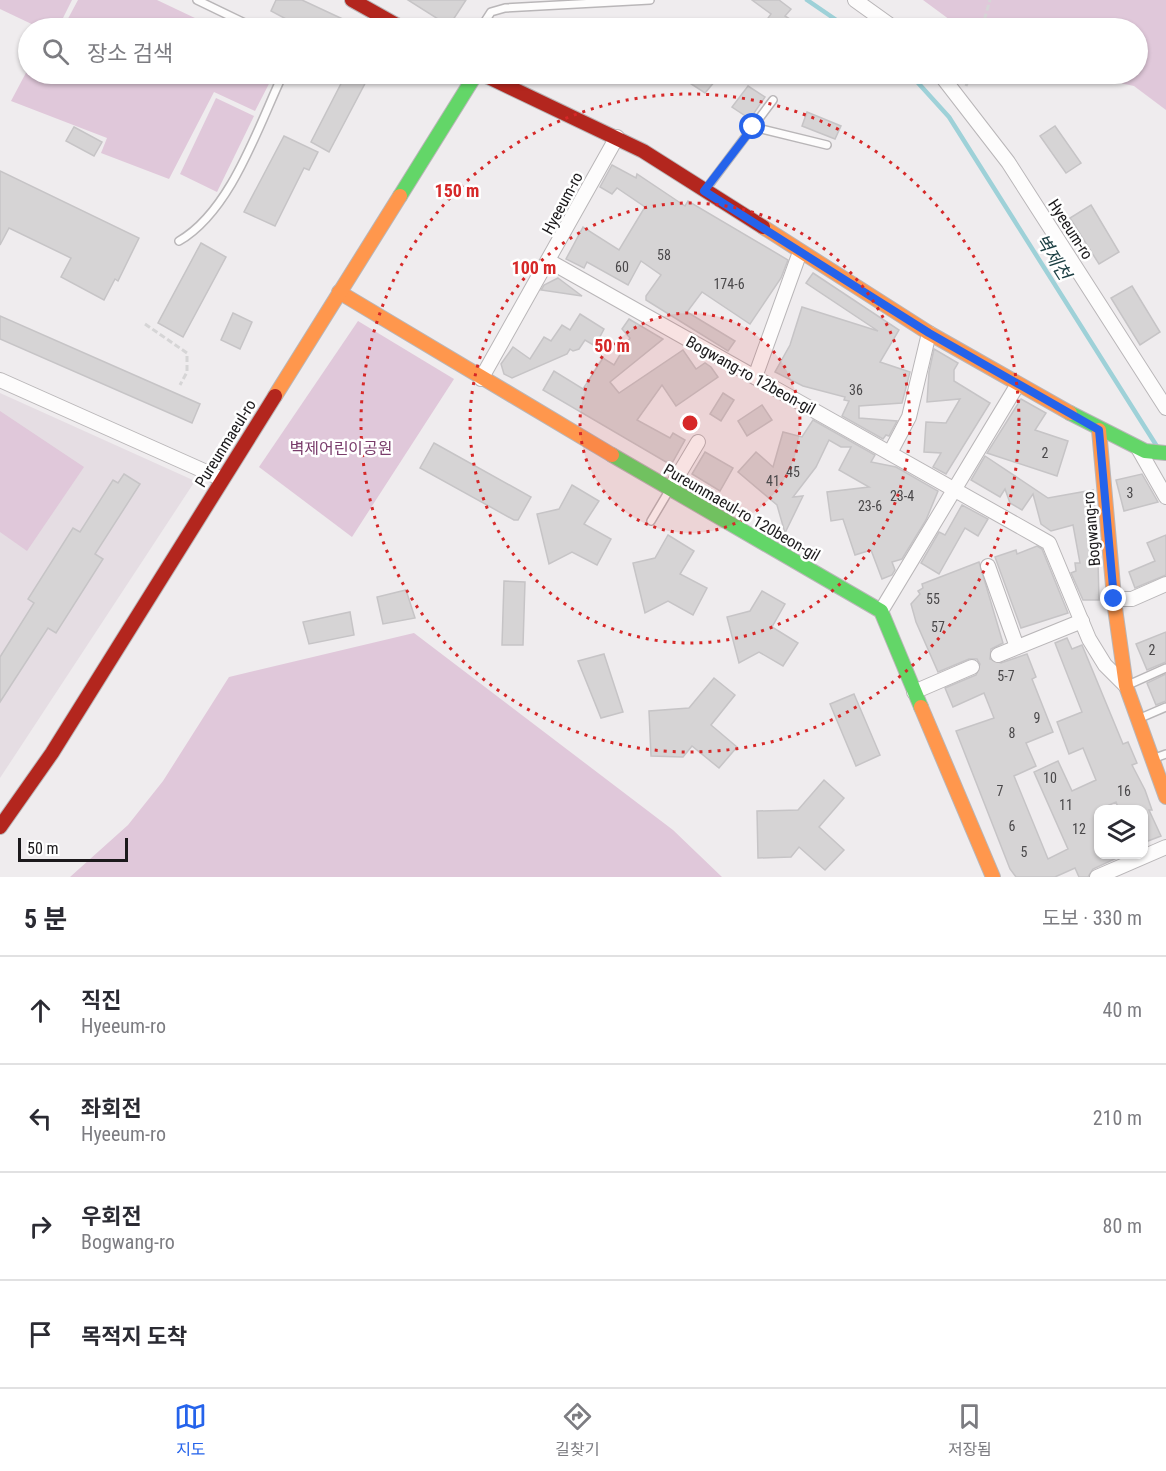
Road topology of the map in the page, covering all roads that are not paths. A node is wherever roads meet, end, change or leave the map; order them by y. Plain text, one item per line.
1 (197, 0) edge
2 (352, 0) edge
3 (650, 0) edge
4 (855, 0) edge
5 (234, 18) edge
6 (384, 18) edge
7 (487, 18) edge
8 (880, 18) edge
9 (278, 84) edge
10 (470, 84) edge
11 (503, 84) edge
12 (948, 84) edge
13 (773, 100) dead end
14 (753, 127) junction
15 (617, 137) junction
16 (826, 145) dead end
17 (704, 191) junction
18 (179, 241) dead end
19 (800, 252) junction
20 (549, 261) junction
21 (339, 292) junction
22 (929, 333) junction
23 (755, 377) junction
24 (0, 380) edge
25 (481, 380) junction
26 (1018, 384) junction
27 (1166, 408) edge
28 (1099, 430) junction
29 (698, 442) dead end
30 (1142, 449) junction
31 (890, 453) junction
32 (1166, 453) edge
33 (222, 479) junction
34 (670, 489) junction
35 (954, 489) junction
36 (1166, 496) edge
37 (651, 521) dead end
38 (988, 566) dead end
39 (1166, 584) edge
40 (1114, 599) junction
41 (881, 611) junction
42 (1082, 621) junction
43 (1017, 647) junction
44 (998, 655) dead end
45 (972, 668) dead end
46 (1166, 668) edge
47 (1126, 686) junction
48 (914, 692) junction
49 (1166, 707) edge
50 (1138, 719) junction
51 (1166, 754) edge
52 (1152, 759) junction
53 (1166, 797) edge
54 (0, 827) edge
55 (1166, 847) edge
56 (993, 877) edge
57 (1097, 877) edge

1 - 5 lane
2 - 6 main road
3 - 7 lane
4 - 8 street
9 - 18 lane
10 - 21 main road, Pureunmaeul-ro
11 - 15 main road
12 - 27 street, Hyeeum-ro
13 - 14 lane
14 - 16 lane
14 - 17 lane
15 - 17 main road
15 - 20 street, Hyeeum-ro
17 - 19 main road
19 - 22 main road
19 - 23 street
20 - 23 street, Bogwang-ro 12beon-gil
20 - 25 street, Hyeeum-ro
21 - 25 main road, Pureunmaeul-ro 120beon-gil
21 - 33 main road, Pureunmaeul-ro
22 - 26 main road
22 - 31 street
23 - 31 street, Bogwang-ro 12beon-gil
24 - 33 street
25 - 34 main road, Pureunmaeul-ro 120beon-gil
26 - 28 main road
26 - 35 street
28 - 30 main road
28 - 40 main road, Bogwang-ro
29 - 34 street
30 - 32 main road
30 - 36 street
31 - 35 street, Bogwang-ro 12beon-gil
33 - 54 main road, Pureunmaeul-ro
34 - 37 lane
34 - 41 main road, Pureunmaeul-ro 120beon-gil
35 - 41 street
35 - 42 street, Bogwang-ro 12beon-gil
38 - 43 street
39 - 40 street
40 - 47 main road, Bogwang-ro
41 - 48 main road
42 - 43 street
42 - 47 street, Bogwang-ro 12beon-gil
43 - 44 street
45 - 48 street
46 - 47 lane
47 - 50 main road, Bogwang-ro
48 - 56 main road
49 - 50 lane
50 - 52 main road, Bogwang-ro
51 - 52 lane
52 - 53 main road, Bogwang-ro
55 - 57 street

